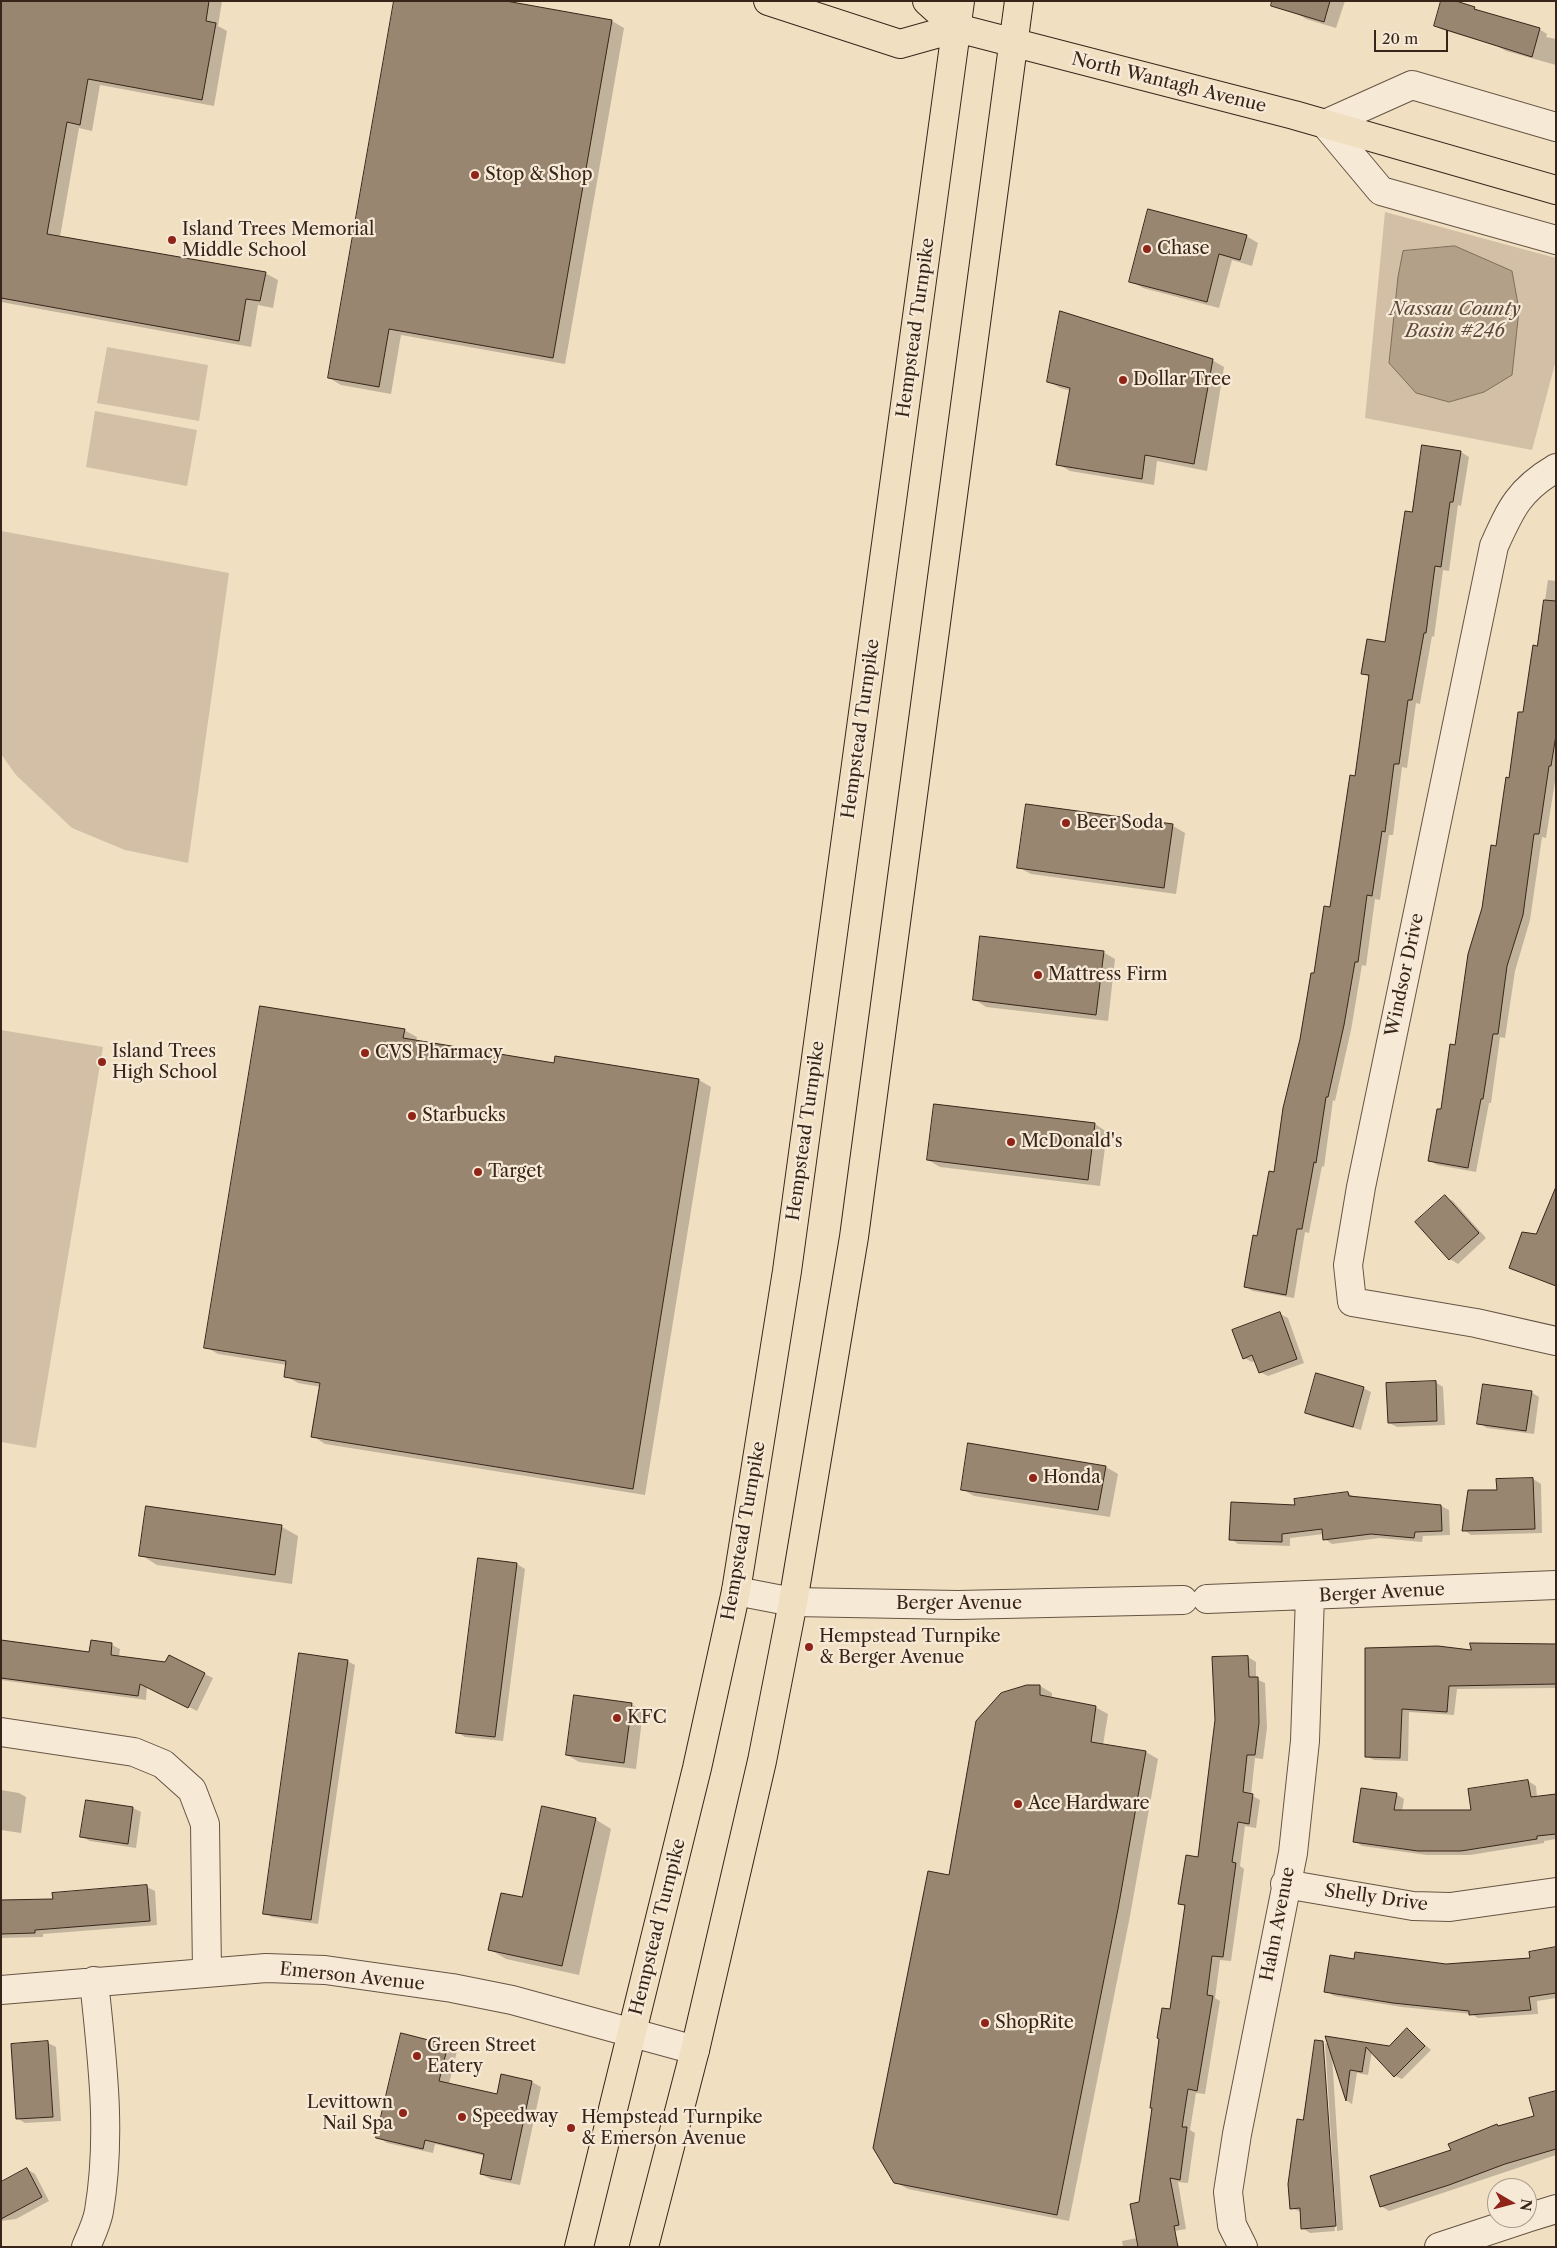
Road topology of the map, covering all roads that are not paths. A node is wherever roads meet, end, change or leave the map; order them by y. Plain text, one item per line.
1 (768, 1) edge
2 (927, 1) edge
3 (1020, 1) edge
4 (959, 14) edge
5 (1013, 44) junction
6 (1325, 124) junction
7 (1556, 127) edge
8 (1556, 190) edge
9 (1556, 240) edge
10 (1556, 468) edge
11 (1556, 1341) edge
12 (1556, 1585) edge
13 (736, 1591) junction
14 (1310, 1596) junction
15 (793, 1602) junction
16 (1, 1732) edge
17 (1285, 1884) junction
18 (1556, 1892) edge
19 (207, 1972) junction
20 (94, 1981) junction
21 (1, 1990) edge
22 (632, 2033) junction
23 (695, 2050) junction
24 (1556, 2209) edge
25 (1537, 2215) edge
26 (1504, 2228) edge
27 (1472, 2242) edge
28 (86, 2247) edge
29 (579, 2247) edge
30 (644, 2247) edge
31 (1244, 2247) edge
32 (1440, 2247) edge

1 - 4 main road
2 - 4 main road
3 - 5 main road
4 - 5 main road, North Wantagh Avenue
4 - 13 main road, Hempstead Turnpike
5 - 6 main road, North Wantagh Avenue
5 - 15 main road
6 - 7 street
6 - 8 main road, North Wantagh Avenue
6 - 9 street
10 - 11 street, Windsor Drive
12 - 14 street, Berger Avenue
13 - 15 street, Berger Avenue
13 - 22 main road, Hempstead Turnpike
14 - 15 street, Berger Avenue
14 - 17 street, Hahn Avenue
15 - 23 main road
16 - 19 street
17 - 18 street, Shelly Drive
17 - 31 street, Hahn Avenue
19 - 20 street, Emerson Avenue
19 - 22 street, Emerson Avenue
20 - 21 street, Emerson Avenue
20 - 28 street
22 - 23 street, Emerson Avenue
22 - 29 main road, Hempstead Turnpike
23 - 30 main road
24 - 25 street
26 - 27 street
27 - 32 street

